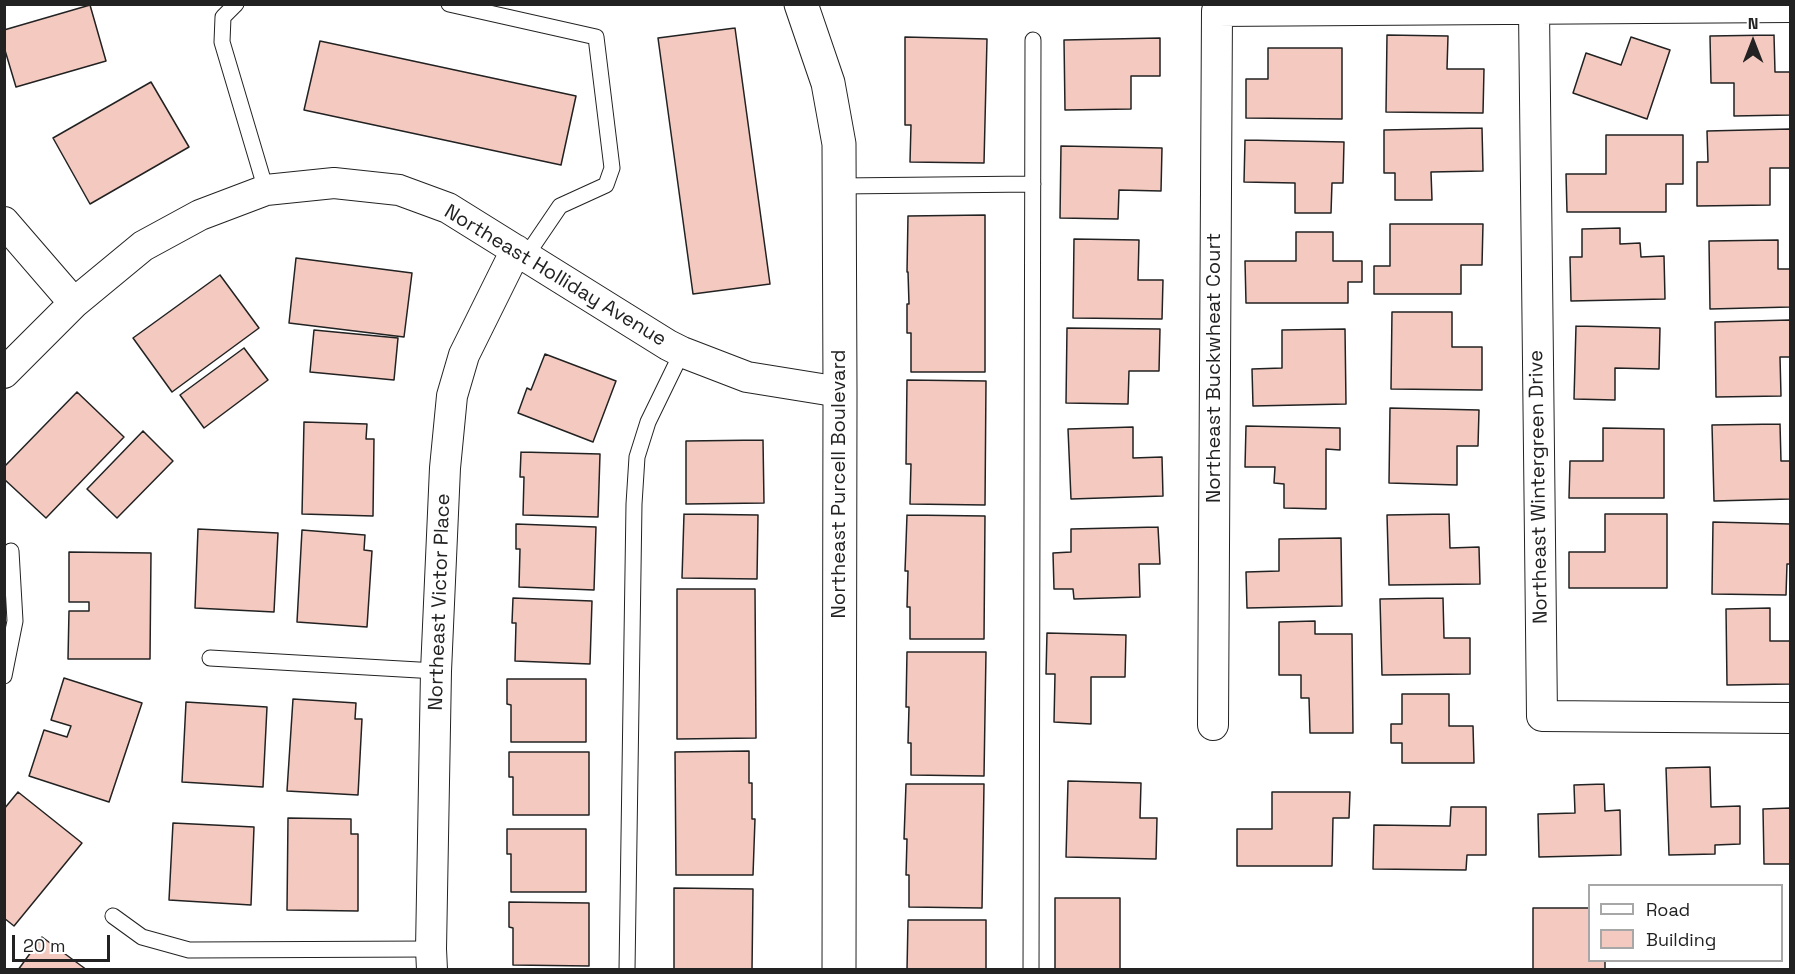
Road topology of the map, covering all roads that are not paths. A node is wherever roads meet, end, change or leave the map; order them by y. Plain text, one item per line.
1 (236, 4) edge
2 (449, 4) edge
3 (801, 4) edge
4 (1791, 7) edge
5 (1534, 10) junction
6 (1033, 40) dead end
7 (1033, 184) junction
8 (839, 186) junction
9 (266, 190) junction
10 (4, 222) edge
11 (521, 253) junction
12 (75, 303) junction
13 (682, 352) junction
14 (4, 373) edge
15 (840, 392) junction
16 (11, 551) dead end
17 (7, 654) edge
18 (210, 658) dead end
19 (436, 671) junction
20 (4, 676) edge
21 (1791, 718) edge
22 (1213, 725) dead end
23 (113, 916) dead end
24 (432, 959) edge
25 (627, 969) edge
26 (839, 969) edge
27 (1031, 969) edge

1 - 9 lane
2 - 11 lane
3 - 8 street, Northeast Purcell Boulevard
4 - 5 street
5 - 21 street, Northeast Wintergreen Drive
5 - 22 street, Northeast Buckwheat Court
6 - 7 lane
7 - 8 lane
7 - 27 lane
8 - 15 street, Northeast Purcell Boulevard
9 - 11 street, Northeast Holliday Avenue
9 - 12 street, Northeast Holliday Avenue
10 - 12 street
11 - 13 street, Northeast Holliday Avenue
11 - 19 street, Northeast Victor Place
12 - 14 street, Northeast Holliday Avenue
13 - 15 street, Northeast Holliday Avenue
13 - 25 lane
15 - 26 street, Northeast Purcell Boulevard
16 - 17 lane
17 - 20 lane
18 - 19 lane
19 - 24 street, Northeast Victor Place
23 - 24 lane

